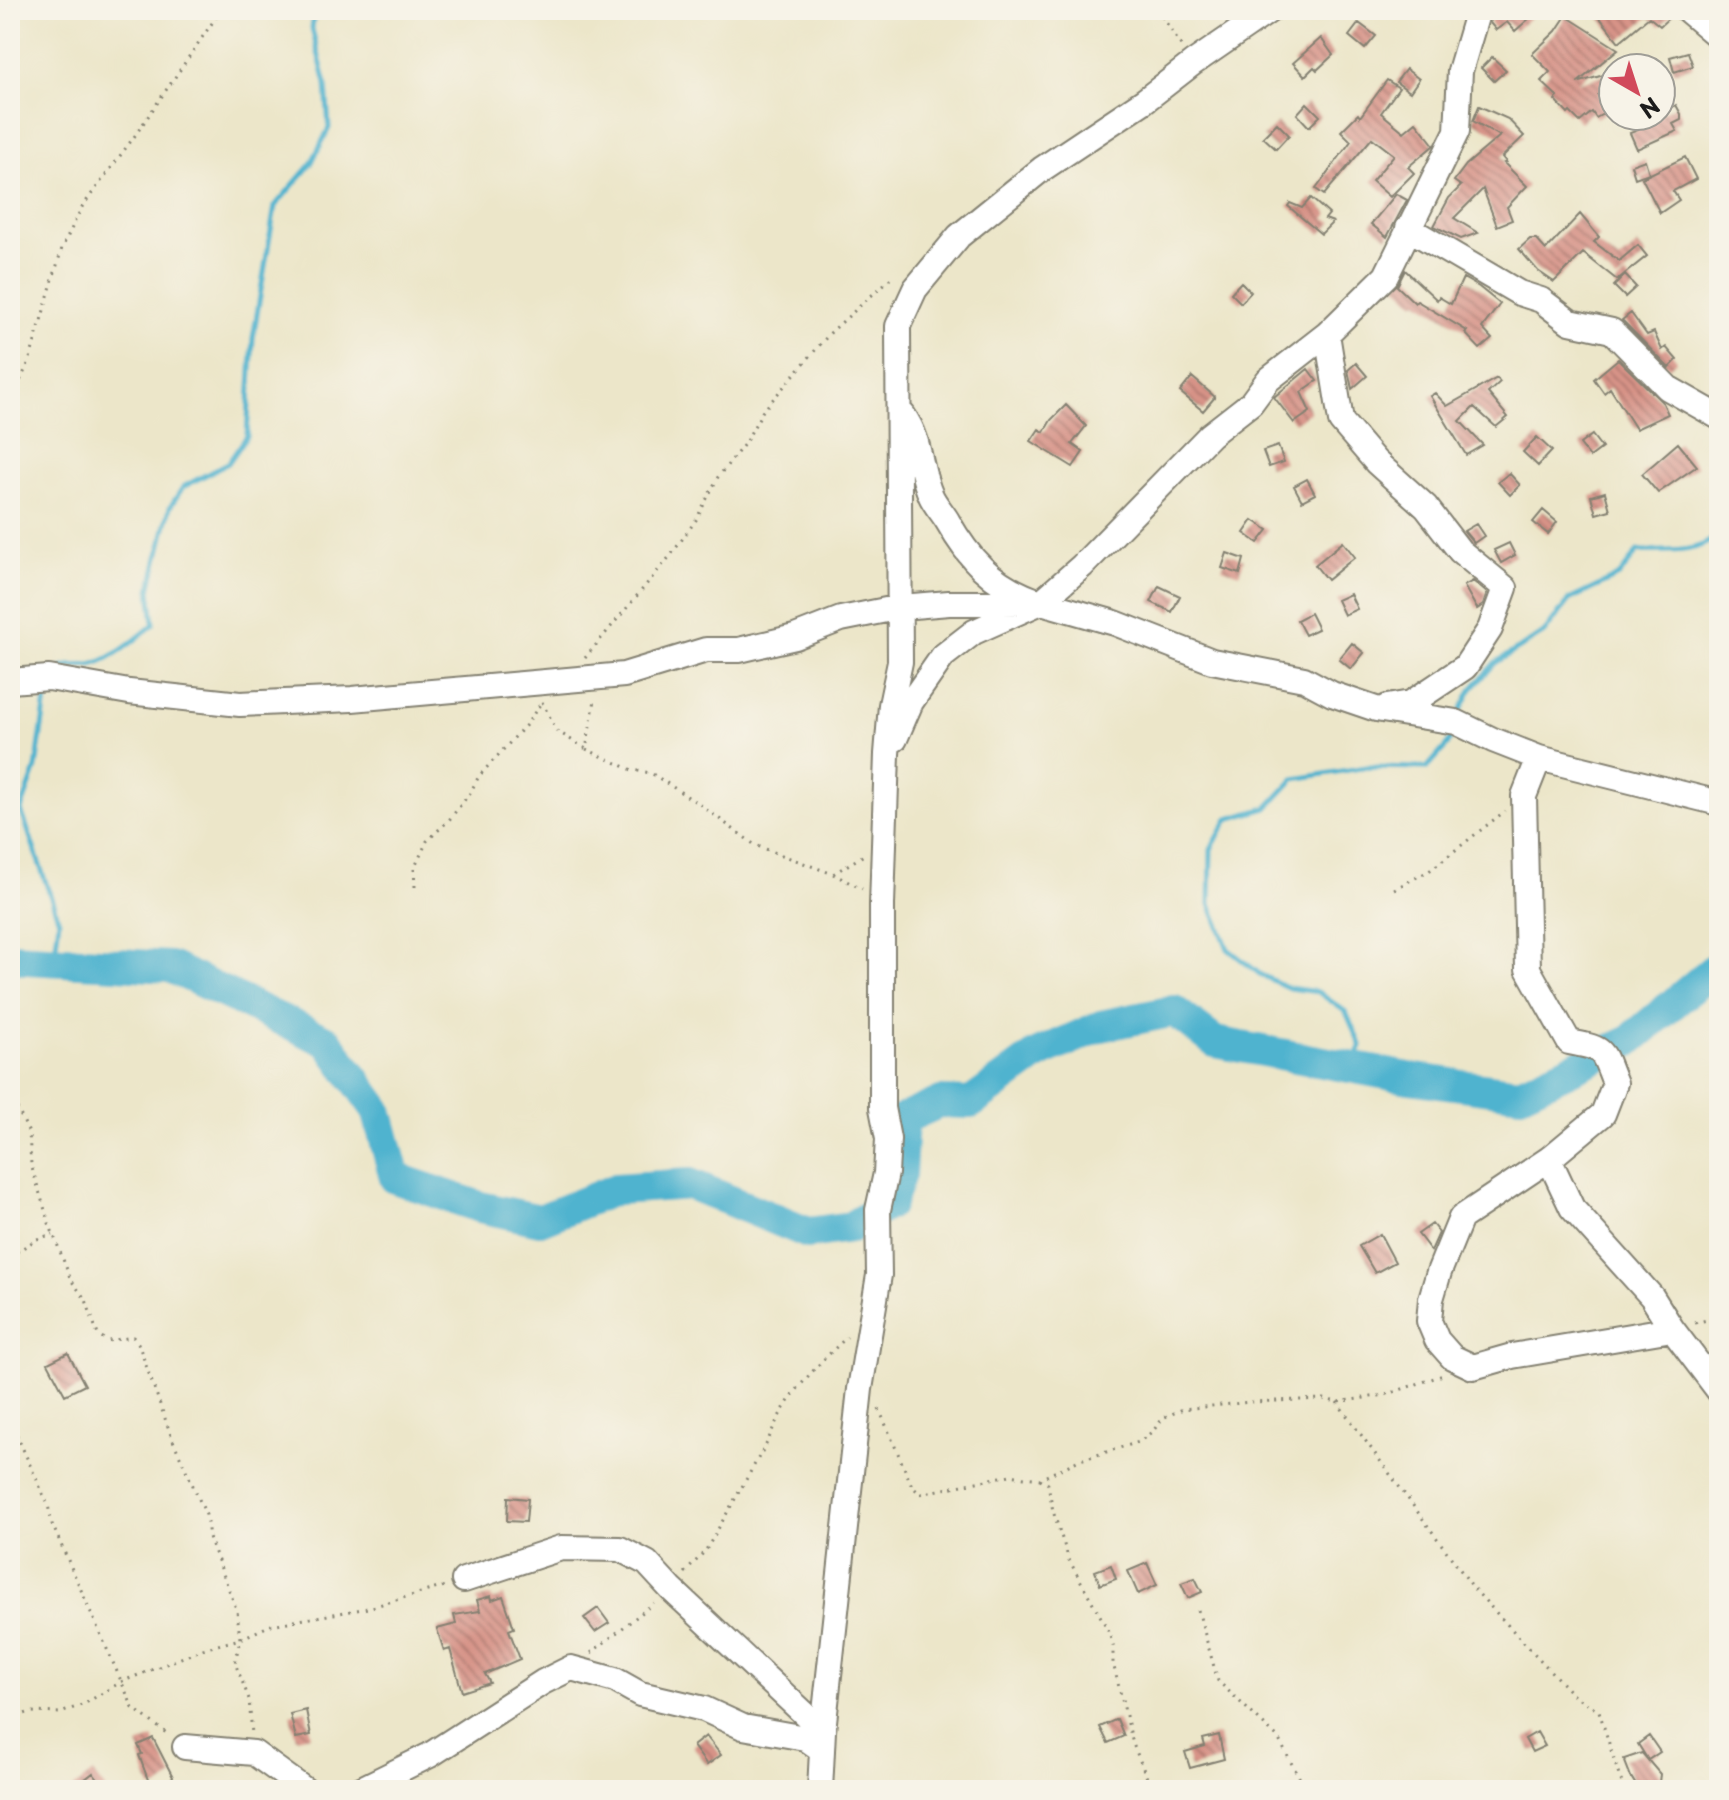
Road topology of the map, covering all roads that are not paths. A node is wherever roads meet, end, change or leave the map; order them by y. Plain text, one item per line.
1 (1270, 10) edge
2 (1478, 10) edge
3 (1687, 10) edge
4 (1719, 37) edge
5 (1408, 228) junction
6 (1327, 334) junction
7 (900, 410) junction
8 (1719, 417) edge
9 (1041, 602) junction
10 (901, 607) junction
11 (10, 681) edge
12 (1376, 709) junction
13 (887, 754) junction
14 (1539, 758) junction
15 (1719, 803) edge
16 (1549, 1159) junction
17 (1672, 1329) junction
18 (1719, 1391) edge
19 (464, 1580) road end
20 (822, 1741) junction
21 (185, 1747) road end
22 (305, 1790) edge
23 (359, 1790) edge
24 (820, 1790) edge

1 - 7 street
2 - 5 street
3 - 4 street
5 - 6 street
5 - 8 street
6 - 9 street
6 - 12 street
7 - 9 street
7 - 10 street
9 - 10 street
9 - 12 street
9 - 13 street
10 - 11 street
10 - 13 street
12 - 14 street
13 - 20 street
14 - 15 street
14 - 16 street
16 - 17 street
16 - 17 street
17 - 18 street
19 - 20 street
20 - 23 street
20 - 24 street
21 - 22 street

